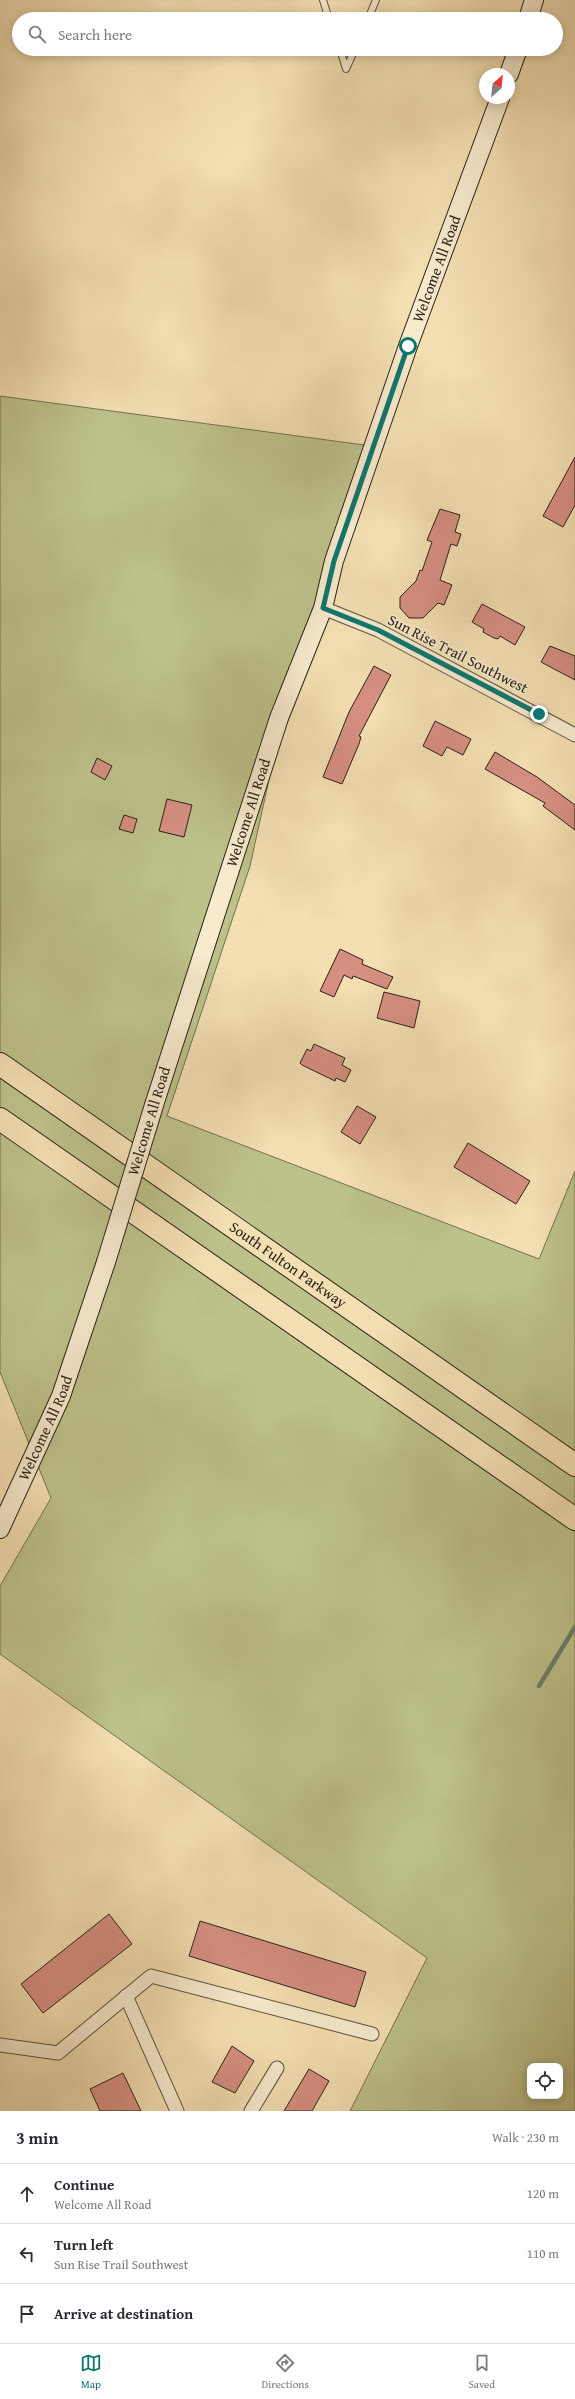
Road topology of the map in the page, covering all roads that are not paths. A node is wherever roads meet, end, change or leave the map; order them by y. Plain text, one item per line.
1 (323, 0) edge
2 (376, 0) edge
3 (534, 0) edge
4 (327, 12) edge
5 (371, 12) edge
6 (530, 12) edge
7 (342, 56) edge
8 (352, 56) edge
9 (515, 56) edge
10 (511, 68) edge
11 (498, 104) edge
12 (323, 608) junction
13 (575, 735) edge
14 (0, 1064) edge
15 (0, 1119) edge
16 (575, 1465) edge
17 (575, 1519) edge
18 (0, 1529) edge
19 (126, 1996) junction
20 (372, 2034) dead end
21 (0, 2045) edge
22 (277, 2068) dead end
23 (177, 2111) edge
24 (251, 2111) edge

1 - 4 lane
2 - 5 lane
3 - 6 street
7 - 8 lane
9 - 10 street
11 - 12 street, Welcome All Road
12 - 13 street, Sun Rise Trail Southwest
12 - 18 street, Welcome All Road, bridge
14 - 16 highway, South Fulton Parkway
15 - 17 highway
19 - 20 street
19 - 21 street
19 - 23 street
22 - 24 street

